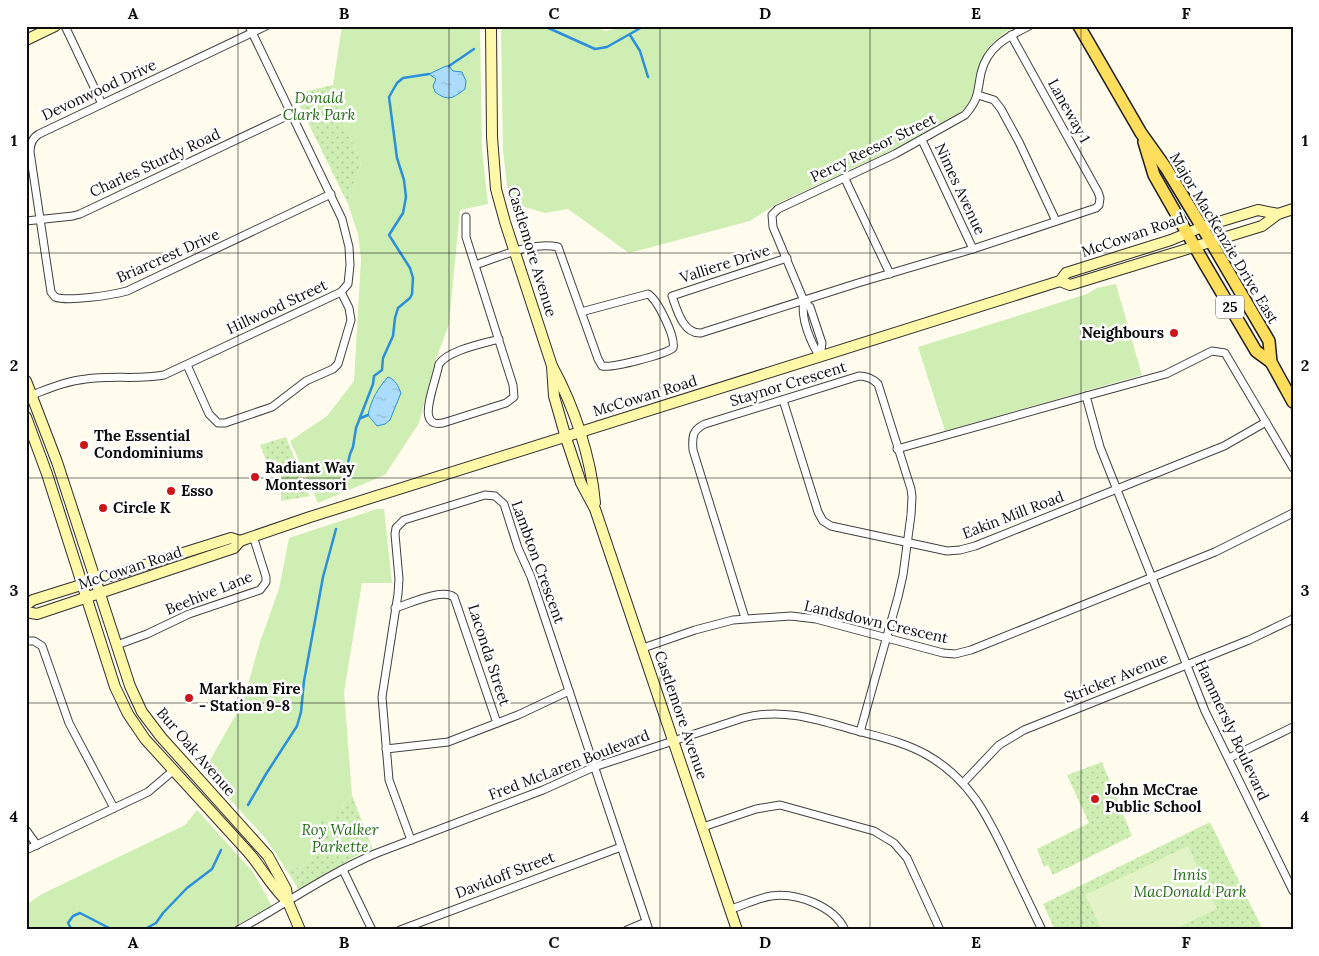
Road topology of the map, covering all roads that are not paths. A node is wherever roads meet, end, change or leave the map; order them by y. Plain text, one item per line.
1 (55, 26) edge
2 (65, 26) edge
3 (266, 26) edge
4 (491, 26) edge
5 (1029, 26) edge
6 (1078, 27) edge
7 (250, 30) edge
8 (1011, 35) junction
9 (26, 40) edge
10 (978, 95) junction
11 (102, 104) junction
12 (291, 114) junction
13 (1141, 133) junction
14 (922, 140) junction
15 (845, 178) junction
16 (331, 194) junction
17 (1293, 209) edge
18 (1278, 214) junction
19 (466, 217) dead end
20 (40, 220) junction
21 (26, 221) edge
22 (1056, 221) junction
23 (1202, 228) junction
24 (1188, 233) junction
25 (1211, 242) junction
26 (1195, 247) junction
27 (973, 250) junction
28 (515, 252) junction
29 (787, 258) junction
30 (475, 265) junction
31 (890, 274) junction
32 (1060, 281) junction
33 (341, 292) junction
34 (804, 301) junction
35 (581, 312) junction
36 (499, 339) junction
37 (820, 357) junction
38 (1271, 362) junction
39 (187, 366) junction
40 (552, 366) junction
41 (26, 382) edge
42 (29, 396) edge
43 (1086, 396) junction
44 (783, 400) junction
45 (1293, 402) edge
46 (26, 416) edge
47 (1266, 422) junction
48 (579, 433) junction
49 (566, 438) junction
50 (898, 449) junction
51 (1293, 468) edge
52 (1117, 490) junction
53 (596, 509) junction
54 (1293, 512) edge
55 (253, 536) junction
56 (240, 541) junction
57 (907, 542) junction
58 (1152, 578) junction
59 (96, 580) junction
60 (82, 585) junction
61 (100, 594) junction
62 (86, 598) junction
63 (26, 605) edge
64 (396, 608) junction
65 (26, 612) edge
66 (745, 618) junction
67 (1293, 619) edge
68 (887, 639) junction
69 (26, 642) edge
70 (117, 645) junction
71 (642, 648) junction
72 (1187, 665) junction
73 (569, 691) junction
74 (497, 723) junction
75 (1293, 727) edge
76 (860, 732) junction
77 (674, 741) junction
78 (386, 749) junction
79 (1229, 758) junction
80 (594, 767) junction
81 (174, 770) junction
82 (963, 783) junction
83 (114, 808) junction
84 (703, 827) junction
85 (26, 830) edge
86 (411, 840) junction
87 (37, 845) junction
88 (621, 847) junction
89 (26, 850) edge
90 (342, 870) junction
91 (1293, 891) edge
92 (288, 902) junction
93 (730, 909) junction
94 (648, 926) edge
95 (238, 930) edge
96 (300, 930) edge
97 (372, 930) edge
98 (400, 930) edge
99 (627, 930) edge
100 (737, 930) edge
101 (845, 930) edge
102 (940, 930) edge
103 (1042, 930) edge

1 - 9 street
2 - 11 street
3 - 7 street, Devonwood Drive
4 - 28 street, Castlemore Avenue
5 - 8 street, Percy Reesor Street
6 - 13 main road, Major MacKenzie Drive East / 25
7 - 11 street, Devonwood Drive
7 - 12 street, Hillwood Street
8 - 10 street, Percy Reesor Street
8 - 22 street, Laneway 1
10 - 14 street, Percy Reesor Street
10 - 22 street
11 - 20 street, Devonwood Drive
12 - 16 street, Hillwood Street
12 - 20 street, Charles Sturdy Road
13 - 23 main road, Major MacKenzie Drive East / 25
13 - 24 main road, Major MacKenzie Drive East / 25
14 - 15 street, Percy Reesor Street
14 - 27 street, Nimes Avenue
15 - 29 street, Percy Reesor Street
15 - 31 street
16 - 20 street, Briarcrest Drive
16 - 33 street, Hillwood Street
17 - 18 street, McCowan Road
18 - 23 street, McCowan Road
18 - 25 street, McCowan Road
19 - 30 street
20 - 21 street, Charles Sturdy Road
22 - 27 street
23 - 24 street, McCowan Road
23 - 25 main road, Major MacKenzie Drive East / 25
24 - 26 main road, Major MacKenzie Drive East / 25
24 - 32 street, McCowan Road
25 - 26 street, McCowan Road
25 - 38 main road, Major MacKenzie Drive East / 25
26 - 32 street, McCowan Road
26 - 38 main road, Major MacKenzie Drive East / 25
27 - 31 street
28 - 30 street
28 - 35 street
28 - 40 street, Castlemore Avenue
29 - 34 street, Percy Reesor Street
29 - 34 street, Valliere Drive
30 - 36 street
31 - 34 street
32 - 37 street, McCowan Road
33 - 39 street, Hillwood Street
33 - 39 street
34 - 37 street, Percy Reesor Street
35 - 35 street
36 - 36 street
37 - 48 street, McCowan Road
38 - 45 main road, Major MacKenzie Drive East / 25
39 - 42 street, Hillwood Street
40 - 48 street, Castlemore Avenue
40 - 49 street, Castlemore Avenue
41 - 42 street, Bur Oak Avenue
42 - 59 street, Bur Oak Avenue
43 - 47 street
43 - 50 street
43 - 52 street
44 - 50 street, Staynor Crescent
44 - 57 street, Eakin Mill Road
44 - 66 street, Staynor Crescent
46 - 60 street, Bur Oak Avenue
47 - 51 street
47 - 52 street, Eakin Mill Road
48 - 49 street, McCowan Road
48 - 53 street, Castlemore Avenue
49 - 53 street, Castlemore Avenue
49 - 55 street, McCowan Road
50 - 57 street, Staynor Crescent
52 - 57 street, Eakin Mill Road
52 - 58 street
53 - 71 street, Castlemore Avenue
54 - 58 street, Landsdown Crescent
55 - 56 street, McCowan Road
55 - 70 street, Beehive Lane
56 - 59 street, McCowan Road
56 - 61 street, McCowan Road
57 - 68 street, Staynor Crescent
58 - 68 street, Landsdown Crescent
58 - 72 street, Hammersly Boulevard
59 - 60 street, McCowan Road
59 - 61 street, Bur Oak Avenue
60 - 62 street, Bur Oak Avenue
60 - 63 street, McCowan Road
61 - 62 street, McCowan Road
61 - 70 street, Bur Oak Avenue
62 - 65 street, McCowan Road
62 - 81 street, Bur Oak Avenue
64 - 73 street, Lambton Crescent
64 - 74 street, Laconda Street
64 - 78 street, Lambton Crescent
66 - 68 street, Landsdown Crescent
66 - 71 street, Landsdown Crescent
67 - 72 street, Stricker Avenue
68 - 76 street, Staynor Crescent
69 - 83 street
70 - 92 street, Bur Oak Avenue
71 - 77 street, Castlemore Avenue
72 - 79 street, Hammersly Boulevard
72 - 82 street, Stricker Avenue
73 - 74 street
73 - 80 street, Lambton Crescent
74 - 78 street
75 - 79 street
76 - 77 street, Fred McLaren Boulevard
76 - 82 street, Fred McLaren Boulevard
77 - 80 street, Fred McLaren Boulevard
77 - 84 street, Castlemore Avenue
78 - 86 street, Lambton Crescent
79 - 91 street, Hammersly Boulevard
80 - 86 street, Fred McLaren Boulevard
80 - 88 street, Lambton Crescent
81 - 83 street
81 - 92 street, Bur Oak Avenue
82 - 103 street, Fred McLaren Boulevard
83 - 87 street
84 - 93 street, Castlemore Avenue
84 - 102 street
85 - 87 street
86 - 90 street, Fred McLaren Boulevard
87 - 89 street
88 - 94 street, Lambton Crescent
88 - 98 street, Davidoff Street
90 - 92 street, Fred McLaren Boulevard
90 - 97 street
92 - 95 street, Fred McLaren Boulevard
92 - 96 street, Bur Oak Avenue
93 - 100 street, Castlemore Avenue
93 - 101 street
94 - 99 street

